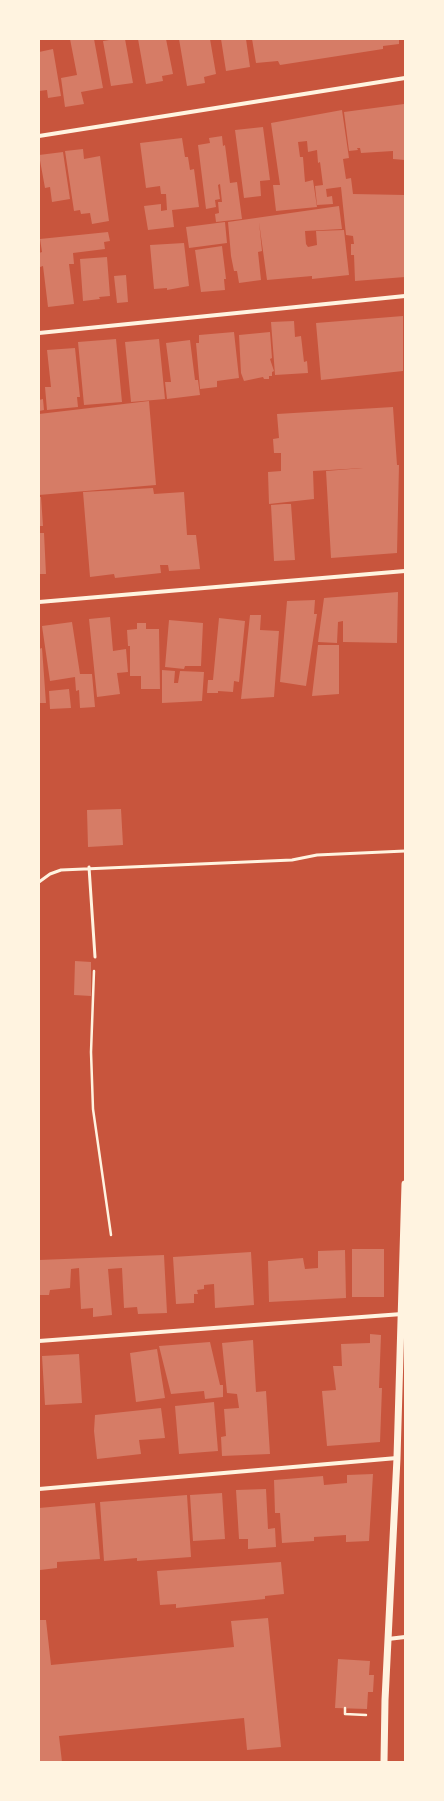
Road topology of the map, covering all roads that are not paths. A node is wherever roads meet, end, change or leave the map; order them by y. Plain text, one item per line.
1 (405, 78) edge
2 (39, 136) edge
3 (405, 296) edge
4 (39, 333) edge
5 (405, 571) edge
6 (39, 602) edge
7 (405, 851) edge
8 (89, 867) junction
9 (39, 882) edge
10 (95, 957) road end
11 (405, 1184) edge
12 (402, 1313) junction
13 (39, 1341) edge
14 (397, 1458) junction
15 (39, 1489) edge
16 (405, 1637) edge
17 (388, 1639) junction
18 (384, 1762) edge

1 - 2 street
3 - 4 street
5 - 6 street
7 - 8 lane
8 - 9 lane
8 - 10 lane
11 - 12 street
12 - 13 street
12 - 14 street
14 - 15 street
14 - 17 street
16 - 17 street
17 - 18 street

